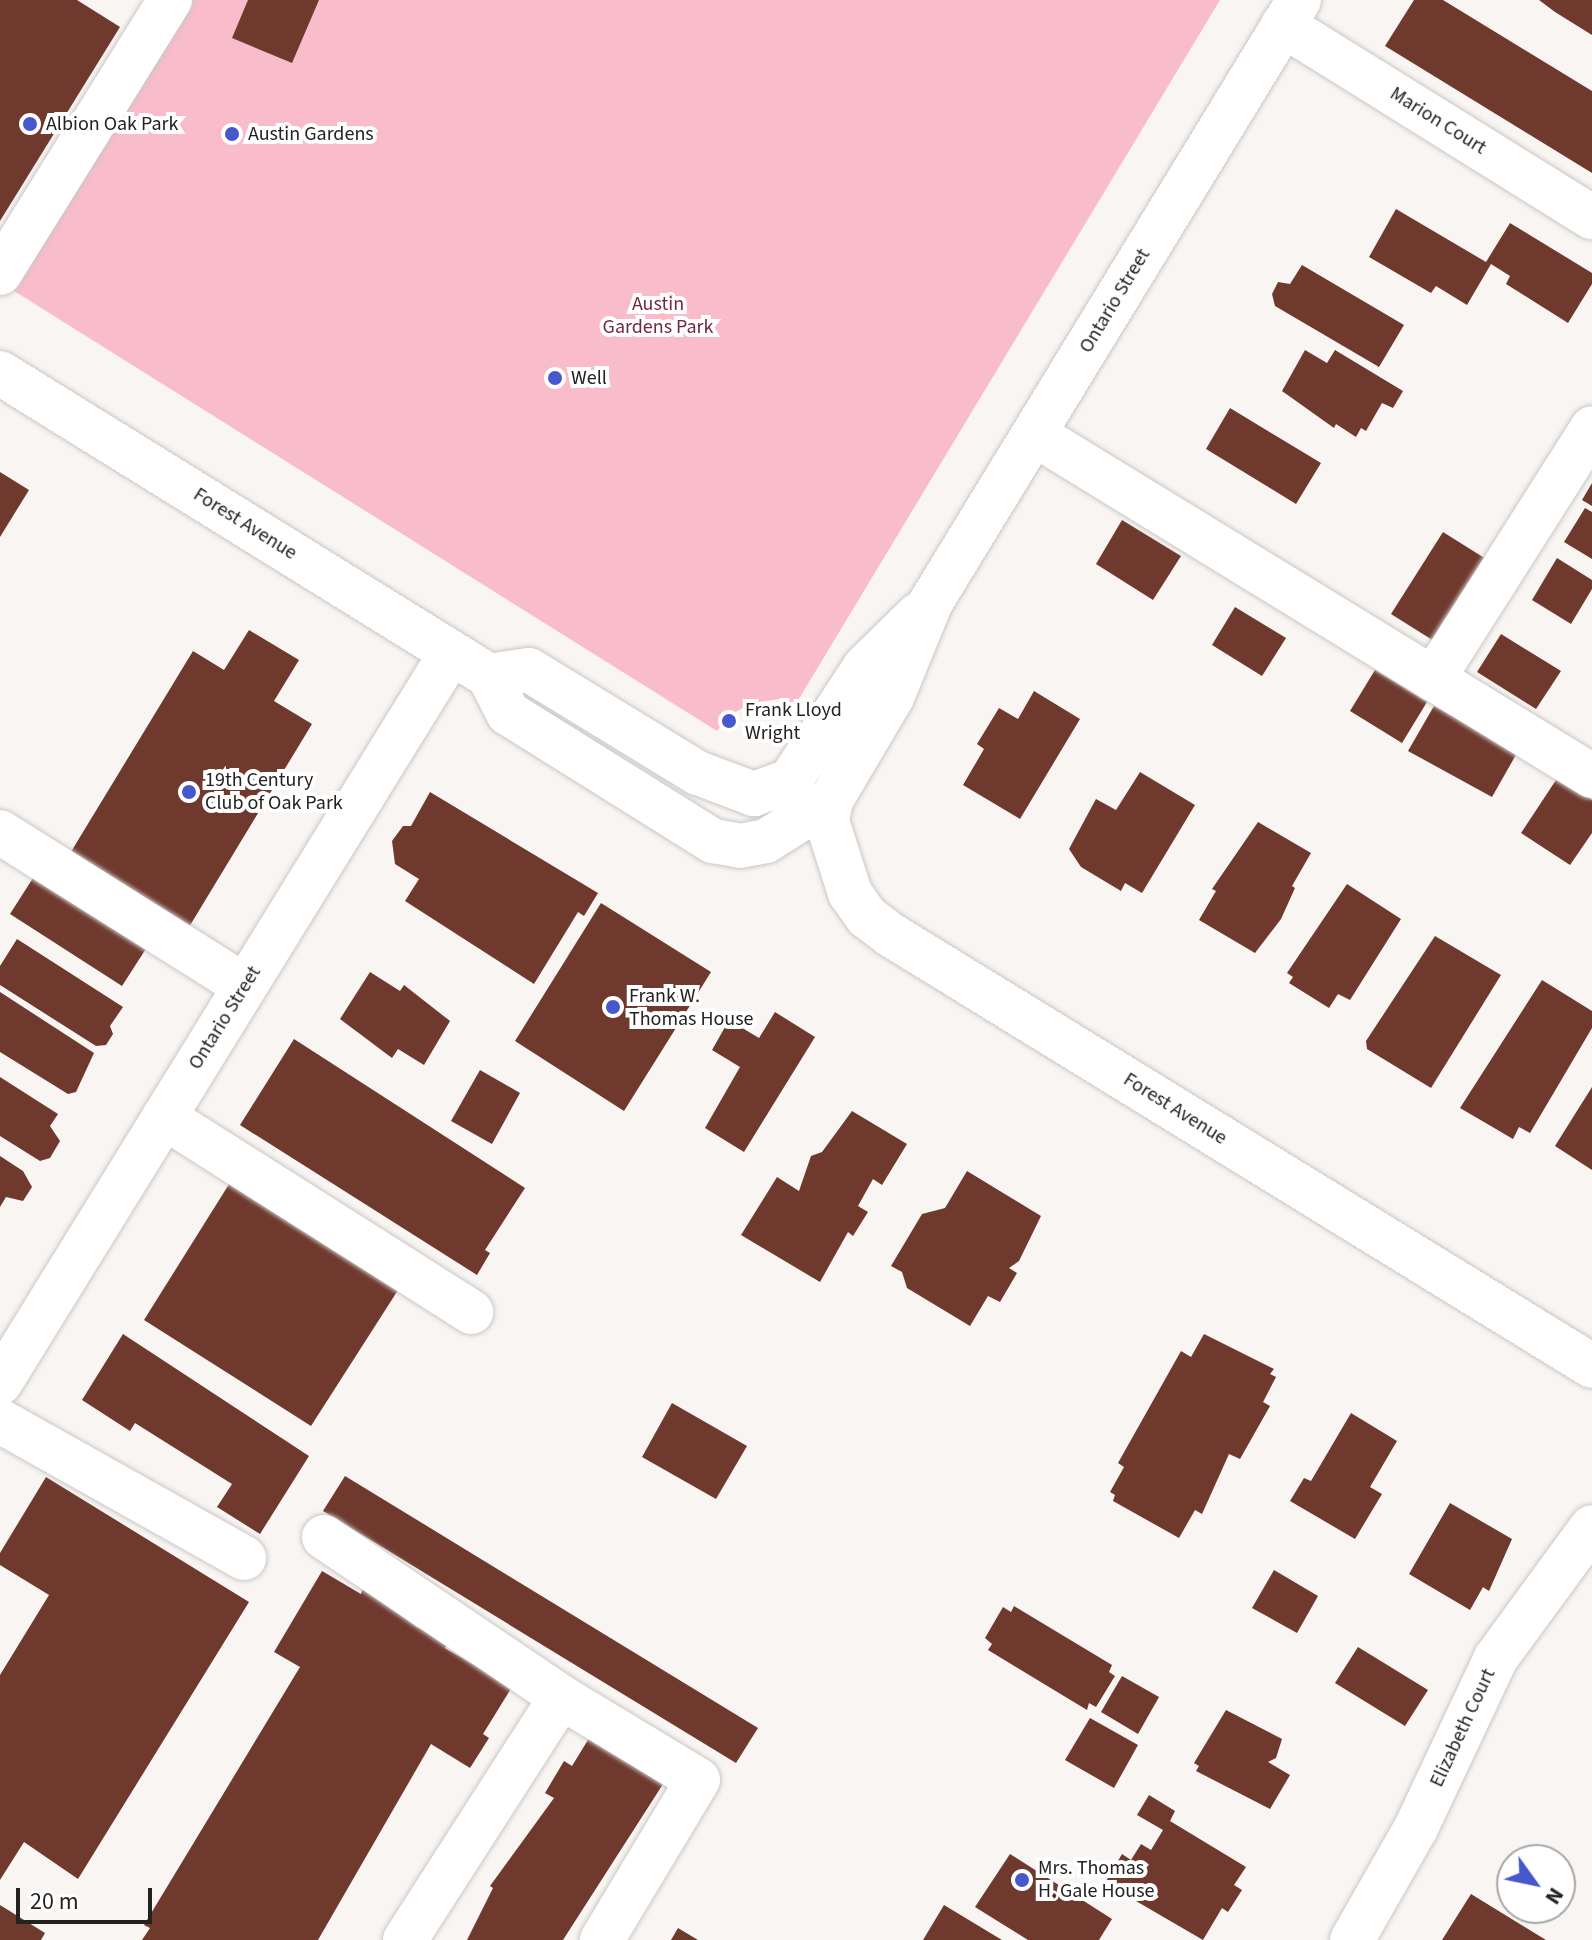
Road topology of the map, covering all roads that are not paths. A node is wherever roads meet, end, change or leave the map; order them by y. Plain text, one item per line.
1 (170, 0) edge
2 (1291, 13) edge
3 (1592, 217) edge
4 (0, 273) edge
5 (0, 373) edge
6 (1592, 428) edge
7 (1034, 434) junction
8 (451, 653) junction
9 (489, 676) junction
10 (1433, 679) junction
11 (678, 760) junction
12 (831, 772) junction
13 (1592, 776) edge
14 (652, 801) junction
15 (0, 832) edge
16 (245, 986) junction
17 (164, 1117) junction
18 (471, 1312) dead end
19 (1591, 1364) edge
20 (0, 1383) edge
21 (0, 1421) edge
22 (1592, 1527) edge
23 (324, 1537) dead end
24 (244, 1558) dead end
25 (561, 1697) junction
26 (405, 1940) edge
27 (602, 1940) edge
28 (1352, 1940) edge

1 - 4 street
2 - 3 street, Marion Court
2 - 7 street, Ontario Street
5 - 8 street, Forest Avenue
6 - 10 street
7 - 10 street
7 - 12 street, Ontario Street
8 - 9 street, Forest Avenue
8 - 16 street, Ontario Street
9 - 11 street
9 - 14 street
10 - 13 street
11 - 12 street
11 - 14 street
12 - 14 street
12 - 19 street, Forest Avenue
15 - 16 street
16 - 17 street, Ontario Street
17 - 18 street
17 - 20 street, Ontario Street
21 - 24 street
22 - 28 street, Elizabeth Court
23 - 25 street
25 - 26 street
25 - 27 street

